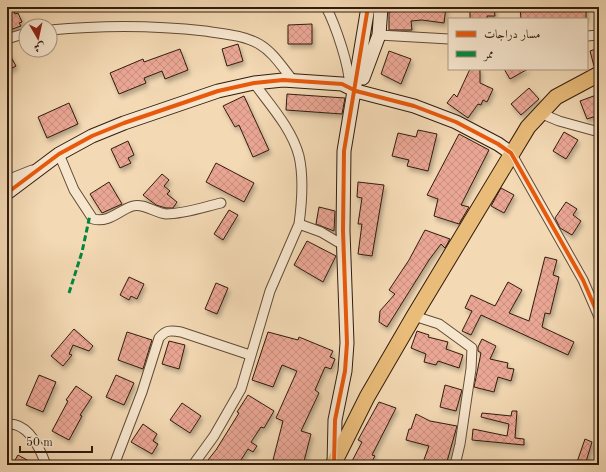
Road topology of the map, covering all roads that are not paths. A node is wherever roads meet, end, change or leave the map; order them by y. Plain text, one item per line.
1 (326, 7) edge
2 (368, 7) edge
3 (381, 7) edge
4 (58, 29) edge
5 (378, 35) junction
6 (599, 35) edge
7 (18, 36) edge
8 (588, 36) edge
9 (7, 39) edge
10 (448, 39) edge
11 (599, 74) edge
12 (292, 79) junction
13 (254, 83) junction
14 (352, 89) junction
15 (540, 113) junction
16 (599, 132) edge
17 (59, 154) junction
18 (511, 154) junction
19 (37, 168) junction
20 (7, 180) edge
21 (7, 193) edge
22 (221, 203) dead end
23 (299, 224) junction
24 (343, 246) junction
25 (414, 316) junction
26 (599, 317) edge
27 (250, 356) junction
28 (7, 424) edge
29 (46, 465) edge
30 (114, 465) edge
31 (192, 465) edge
32 (334, 465) edge
33 (455, 465) edge

1 - 14 street
2 - 14 street
3 - 5 street
4 - 12 street
5 - 10 street
5 - 14 street
6 - 8 street
7 - 9 street
11 - 15 main road
12 - 13 street
12 - 14 street
13 - 17 street
13 - 23 street
14 - 18 street
14 - 24 street
15 - 16 street
15 - 18 main road
17 - 19 street
17 - 22 street
18 - 25 main road
18 - 26 street
19 - 20 street
19 - 21 street
23 - 24 street
23 - 27 street
24 - 32 street
25 - 32 main road
25 - 33 street
27 - 30 street
27 - 31 street
28 - 29 street

